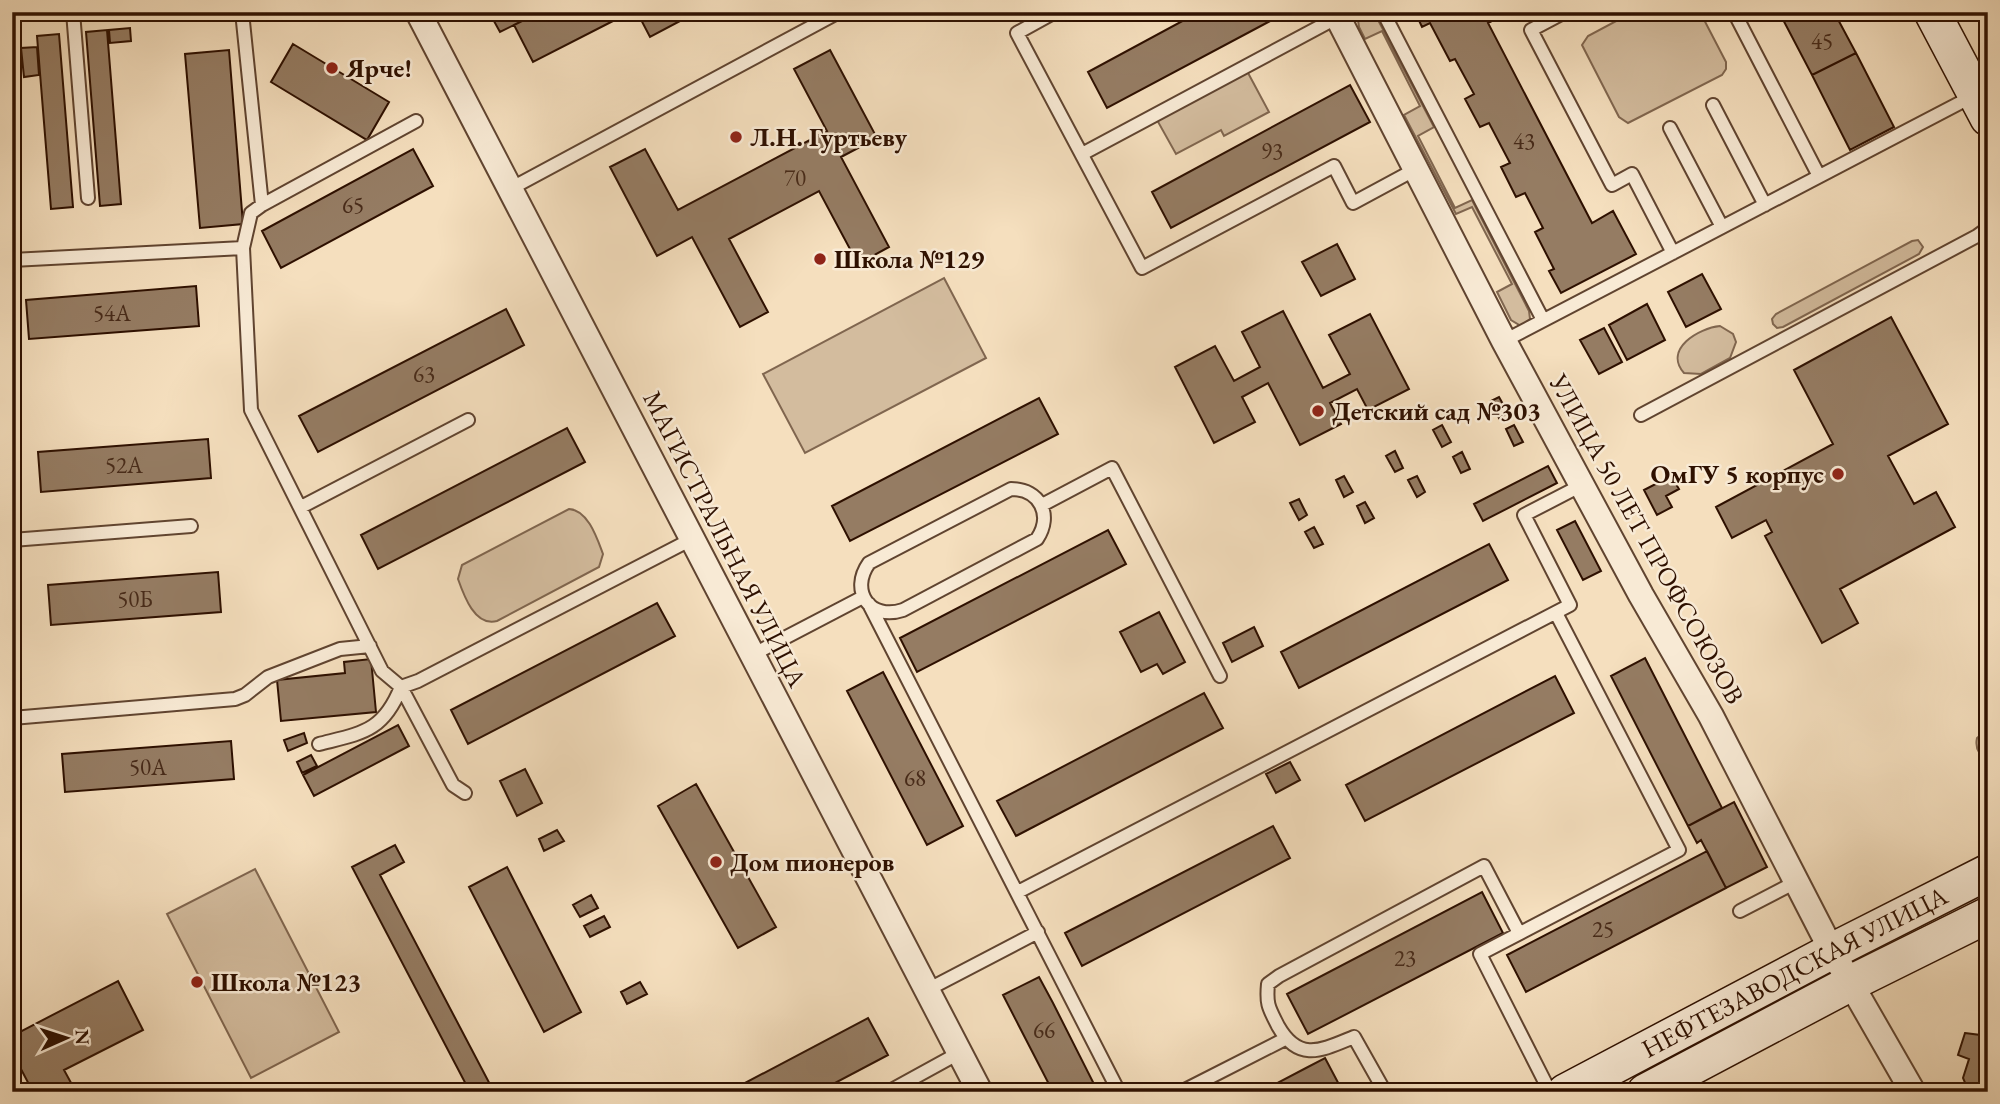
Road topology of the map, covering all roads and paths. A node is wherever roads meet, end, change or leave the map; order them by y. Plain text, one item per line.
1 (72, 12) edge
2 (242, 12) edge
3 (418, 12) edge
4 (839, 12) edge
5 (1055, 12) edge
6 (1384, 12) edge
7 (1565, 12) edge
8 (1734, 12) edge
9 (1932, 12) edge
10 (1338, 14) edge
11 (1032, 18) edge
12 (1713, 105) dead end
13 (1982, 106) edge
14 (416, 121) dead end
15 (1670, 128) dead end
16 (1082, 155) junction
17 (1416, 169) junction
18 (1819, 176) junction
19 (510, 188) junction
20 (88, 198) dead end
21 (262, 205) junction
22 (1765, 205) junction
23 (1722, 227) junction
24 (1988, 228) edge
25 (243, 248) junction
26 (1673, 253) junction
27 (12, 260) edge
28 (1544, 320) junction
29 (1504, 341) junction
30 (1641, 415) dead end
31 (468, 420) dead end
32 (1582, 485) junction
33 (1042, 505) junction
34 (301, 507) junction
35 (191, 526) dead end
36 (692, 539) junction
37 (12, 540) edge
38 (866, 601) junction
39 (1556, 613) junction
40 (370, 646) junction
41 (752, 655) junction
42 (1220, 676) dead end
43 (401, 687) junction
44 (12, 718) edge
45 (319, 744) dead end
46 (465, 793) dead end
47 (1988, 872) edge
48 (1796, 882) junction
49 (1018, 892) junction
50 (1740, 911) dead end
51 (1988, 915) edge
52 (1038, 932) junction
53 (1519, 933) junction
54 (1832, 951) junction
55 (1851, 983) junction
56 (927, 990) junction
57 (1285, 1039) junction
58 (959, 1053) junction
59 (888, 1092) edge
60 (981, 1092) edge
61 (1119, 1092) edge
62 (1181, 1092) edge
63 (1385, 1092) edge
64 (1550, 1092) edge
65 (1565, 1092) edge
66 (1645, 1092) edge
67 (1913, 1092) edge

1 - 20 lane
2 - 21 lane
3 - 19 street, МАГИСТРАЛЬНАЯ УЛИЦА
4 - 19 lane
5 - 11 lane
6 - 28 lane
7 - 26 lane
8 - 18 lane
9 - 13 main road
10 - 16 lane
10 - 17 street, УЛИЦА 50 ЛЕТ ПРОФСОЮЗОВ
11 - 16 lane
12 - 22 lane
13 - 18 lane
14 - 21 lane
15 - 23 lane
16 - 17 lane
17 - 29 street, УЛИЦА 50 ЛЕТ ПРОФСОЮЗОВ
18 - 22 lane
19 - 36 street, МАГИСТРАЛЬНАЯ УЛИЦА
21 - 25 lane
22 - 23 lane
23 - 26 lane
24 - 30 lane
25 - 27 lane
25 - 34 lane
26 - 28 lane
28 - 29 lane
29 - 32 street, УЛИЦА 50 ЛЕТ ПРОФСОЮЗОВ
31 - 34 lane
32 - 39 lane
32 - 48 street, УЛИЦА 50 ЛЕТ ПРОФСОЮЗОВ
33 - 38 lane
33 - 38 lane
33 - 42 lane
34 - 40 lane
35 - 37 lane
36 - 41 street, МАГИСТРАЛЬНАЯ УЛИЦА
36 - 43 lane
38 - 41 lane
38 - 49 lane
39 - 49 lane
39 - 53 lane
40 - 43 lane
40 - 44 lane
41 - 56 street, МАГИСТРАЛЬНАЯ УЛИЦА
43 - 45 lane
43 - 46 lane
47 - 54 main road, НЕФТЕЗАВОДСКАЯ УЛИЦА
48 - 50 lane
48 - 54 street, УЛИЦА 50 ЛЕТ ПРОФСОЮЗОВ
49 - 52 lane
51 - 55 main road, НЕФТЕЗАВОДСКАЯ УЛИЦА
52 - 56 lane
52 - 61 lane
53 - 57 lane
53 - 64 lane
54 - 55 street, УЛИЦА 50 ЛЕТ ПРОФСОЮЗОВ
54 - 65 main road, НЕФТЕЗАВОДСКАЯ УЛИЦА
55 - 66 main road, НЕФТЕЗАВОДСКАЯ УЛИЦА
55 - 67 street, УЛИЦА 50 ЛЕТ ПРОФСОЮЗОВ
56 - 58 street, МАГИСТРАЛЬНАЯ УЛИЦА
57 - 62 lane
57 - 63 lane
58 - 59 lane
58 - 60 street, МАГИСТРАЛЬНАЯ УЛИЦА

